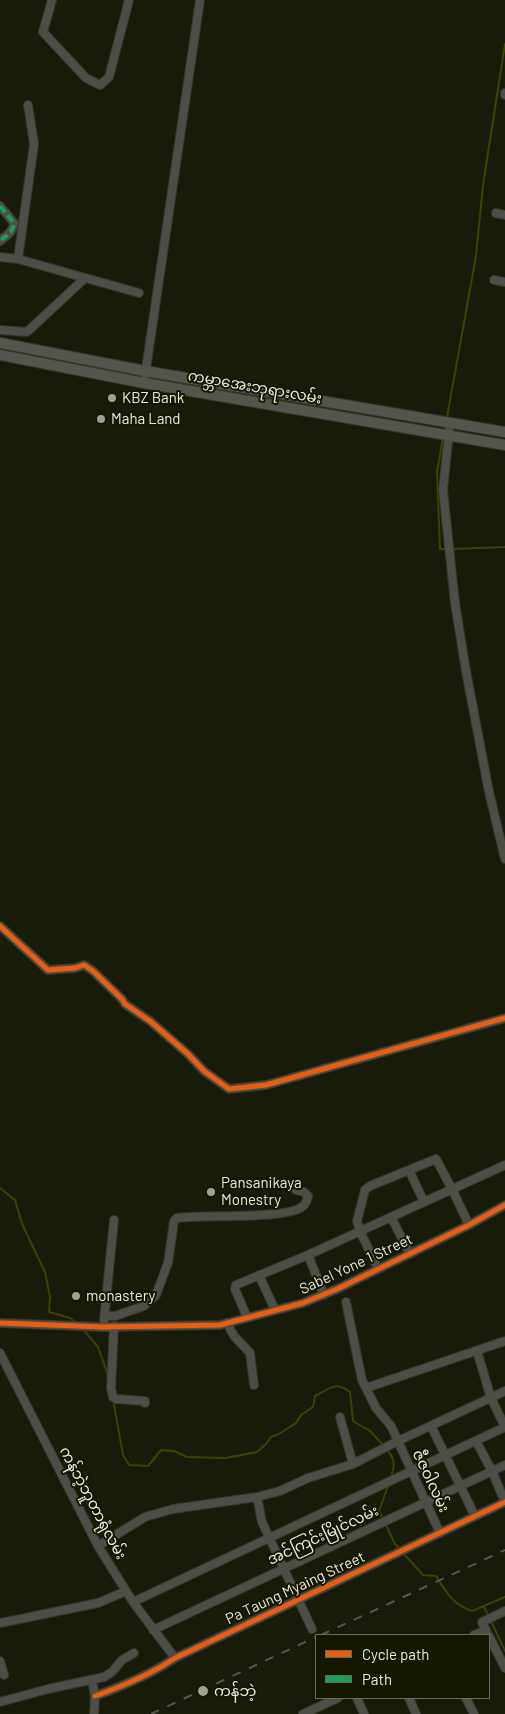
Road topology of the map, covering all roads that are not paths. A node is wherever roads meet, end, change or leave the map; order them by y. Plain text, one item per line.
1 (52, 0) edge
2 (129, 0) edge
3 (200, 0) edge
4 (28, 105) dead end
5 (0, 206) edge
6 (496, 213) dead end
7 (505, 215) edge
8 (0, 241) edge
9 (0, 257) edge
10 (18, 259) junction
11 (85, 278) junction
12 (494, 280) dead end
13 (505, 282) edge
14 (139, 293) dead end
15 (0, 330) edge
16 (0, 343) edge
17 (0, 355) edge
18 (146, 371) junction
19 (144, 383) junction
20 (416, 417) junction
21 (447, 422) junction
22 (414, 430) junction
23 (505, 432) edge
24 (448, 436) junction
25 (505, 445) edge
26 (505, 859) edge
27 (0, 926) edge
28 (505, 1018) edge
29 (505, 1165) edge
30 (409, 1170) junction
31 (452, 1189) junction
32 (296, 1190) dead end
33 (424, 1202) junction
34 (505, 1205) edge
35 (391, 1217) junction
36 (114, 1220) dead end
37 (468, 1225) junction
38 (360, 1231) junction
39 (410, 1254) junction
40 (308, 1255) junction
41 (378, 1270) junction
42 (259, 1275) junction
43 (324, 1294) junction
44 (346, 1302) dead end
45 (275, 1310) junction
46 (105, 1316) junction
47 (247, 1317) junction
48 (0, 1323) edge
49 (227, 1323) junction
50 (114, 1326) junction
51 (103, 1327) junction
52 (505, 1342) edge
53 (477, 1352) junction
54 (0, 1353) edge
55 (254, 1385) dead end
56 (366, 1388) junction
57 (505, 1391) edge
58 (491, 1398) junction
59 (145, 1403) dead end
60 (340, 1416) dead end
61 (431, 1426) junction
62 (505, 1427) edge
63 (398, 1441) junction
64 (476, 1441) junction
65 (445, 1455) junction
66 (353, 1464) junction
67 (505, 1465) edge
68 (412, 1470) junction
69 (492, 1471) junction
70 (460, 1486) junction
71 (257, 1497) junction
72 (426, 1502) junction
73 (505, 1502) edge
74 (475, 1516) junction
75 (440, 1532) junction
76 (270, 1538) junction
77 (98, 1546) junction
78 (284, 1568) junction
79 (126, 1591) junction
80 (299, 1601) junction
81 (133, 1602) junction
82 (505, 1611) edge
83 (0, 1623) edge
84 (312, 1629) dead end
85 (153, 1630) junction
86 (488, 1634) edge
87 (490, 1638) edge
88 (134, 1653) dead end
89 (175, 1658) junction
90 (0, 1661) edge
91 (505, 1666) edge
92 (4, 1675) dead end
93 (92, 1680) junction
94 (95, 1696) junction
95 (336, 1699) edge
96 (357, 1699) edge
97 (408, 1699) edge
98 (466, 1699) edge
99 (0, 1702) edge
100 (94, 1714) edge
101 (305, 1714) edge
102 (364, 1714) edge
103 (416, 1714) edge
104 (474, 1714) edge

1 - 2 street
3 - 18 street
4 - 10 street
5 - 8 street
6 - 7 street
9 - 10 street
10 - 11 street
11 - 14 street
11 - 15 street
12 - 13 street
16 - 18 main road, ကမ္ဘာအေးဘုရားလမ်း
17 - 19 main road, ကမ္ဘာအေးဘုရားလမ်း
18 - 19 street
18 - 20 main road, ကမ္ဘာအေးဘုရားလမ်း
19 - 22 main road, ကမ္ဘာအေးဘုရားလမ်း
20 - 21 main road, ကမ္ဘာအေးဘုရားလမ်း
20 - 22 main road
21 - 23 main road, ကမ္ဘာအေးဘုရားလမ်း
21 - 24 street
22 - 24 main road, ကမ္ဘာအေးဘုရားလမ်း
24 - 25 main road, ကမ္ဘာအေးဘုရားလမ်း
24 - 26 street
27 - 28 street
29 - 31 street
30 - 31 street
30 - 33 street
30 - 38 street
31 - 33 street
31 - 37 street
32 - 46 street
33 - 35 street
34 - 37 street, Sabel Yone 1 Street
35 - 38 street
35 - 39 street
36 - 46 street
37 - 39 street, Sabel Yone 1 Street
38 - 40 street
38 - 41 street
39 - 41 street, Sabel Yone 1 Street
40 - 42 street
40 - 43 street
41 - 43 street, Sabel Yone 1 Street
42 - 45 street
42 - 47 street
43 - 45 street, Sabel Yone 1 Street
44 - 56 street, ဇီဇဝါလမ်း
45 - 47 street, Sabel Yone 1 Street
46 - 51 street
47 - 49 street, Sabel Yone 1 Street
48 - 51 street, Sabel Yone 1 Street
49 - 50 street, Sabel Yone 1 Street
49 - 55 street
50 - 51 street, Sabel Yone 1 Street
50 - 59 street
52 - 53 street
53 - 56 street
53 - 58 street
54 - 77 street, ကန်ဘဲ့ဘူတာရုံလမ်း
56 - 63 street, ဇီဇဝါလမ်း
57 - 58 street
58 - 61 street
58 - 62 street
60 - 66 street
61 - 63 street
61 - 65 street
62 - 64 street
63 - 66 street
63 - 68 street, ဇီဇဝါလမ်း
64 - 65 street
64 - 69 street
65 - 68 street
65 - 70 street
66 - 71 street
67 - 69 street, အင်ကြင်းမြိုင်လမ်း
68 - 72 street, ဇီဇဝါလမ်း
68 - 76 street
69 - 70 street, အင်ကြင်းမြိုင်လမ်း
69 - 73 street
70 - 72 street, အင်ကြင်းမြိုင်လမ်း
70 - 74 street
71 - 76 street
71 - 77 street
72 - 75 street, ဇီဇဝါလမ်း
72 - 78 street, အင်ကြင်းမြိုင်လမ်း
73 - 74 street, Pa Taung Myaing Street
74 - 75 street, Pa Taung Myaing Street
75 - 80 street, Pa Taung Myaing Street
76 - 78 street
76 - 81 street
77 - 79 street, ကန်ဘဲ့ဘူတာရုံလမ်း
78 - 80 street
78 - 85 street, အင်ကြင်းမြိုင်လမ်း
79 - 81 street, ကန်ဘဲ့ဘူတာရုံလမ်း
79 - 83 street
80 - 84 street
80 - 89 street, Pa Taung Myaing Street
81 - 85 street, ကန်ဘဲ့ဘူတာရုံလမ်း
82 - 86 street
85 - 89 street, ကန်ဘဲ့ဘူတာရုံလမ်း
87 - 91 street
88 - 93 street
89 - 94 street, Pa Taung Myaing Street
90 - 92 street
93 - 94 street
93 - 99 street
94 - 100 street
95 - 101 street
96 - 102 street
97 - 103 street
98 - 104 street

